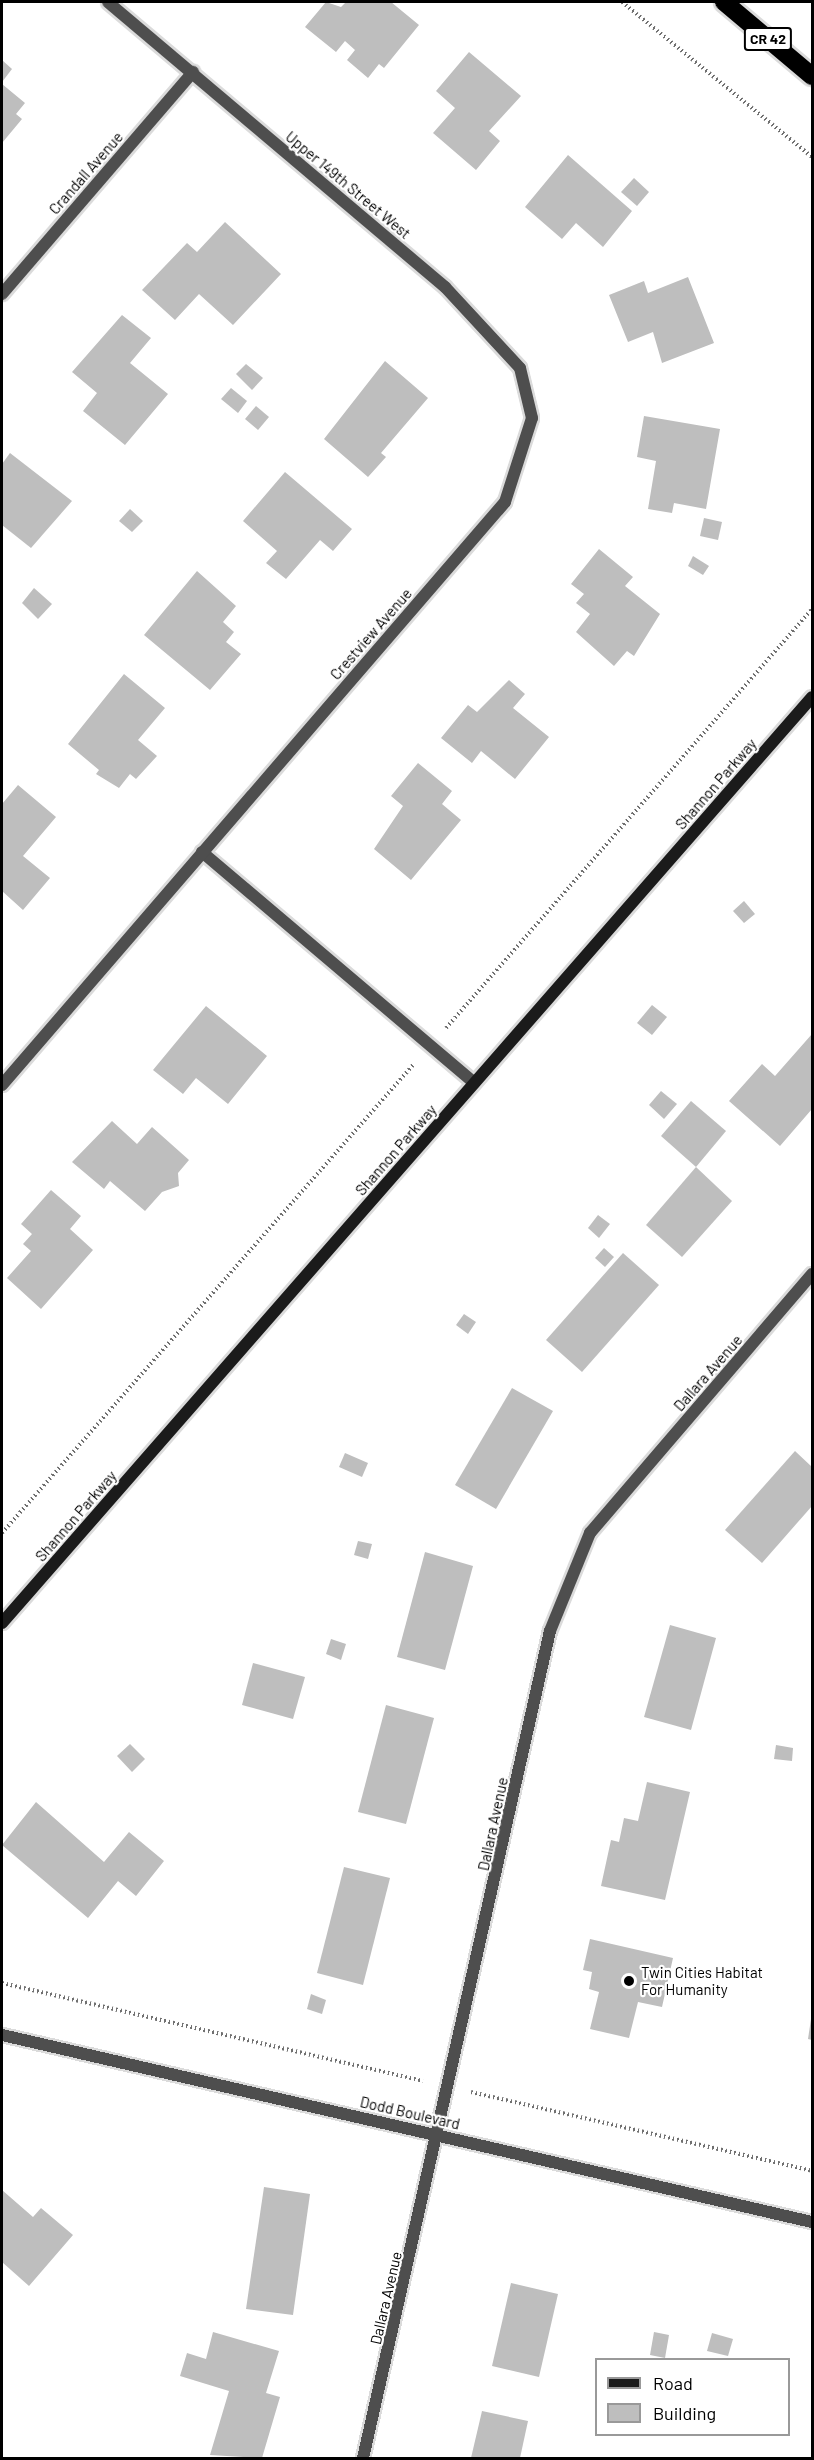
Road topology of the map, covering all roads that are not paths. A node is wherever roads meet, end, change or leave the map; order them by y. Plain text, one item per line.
1 (108, 2) edge
2 (724, 2) edge
3 (193, 72) junction
4 (813, 76) edge
5 (2, 294) edge
6 (532, 418) joint
7 (813, 697) edge
8 (202, 852) junction
9 (474, 1083) junction
10 (2, 1085) edge
11 (813, 1274) edge
12 (2, 1623) edge
13 (2, 2035) edge
14 (439, 2135) junction
15 (813, 2222) edge
16 (363, 2458) edge

1 - 3 street, Upper 149th Street West
2 - 4 highway, CR 42
3 - 5 street, Crandall Avenue
3 - 6 street, Upper 149th Street West
6 - 8 street, Crestview Avenue
7 - 9 street, Shannon Parkway
8 - 9 street
8 - 10 street, Crestview Avenue
9 - 12 street, Shannon Parkway
11 - 14 street, Dallara Avenue
13 - 14 street, Dodd Boulevard
14 - 15 street, Dodd Boulevard
14 - 16 street, Dallara Avenue

